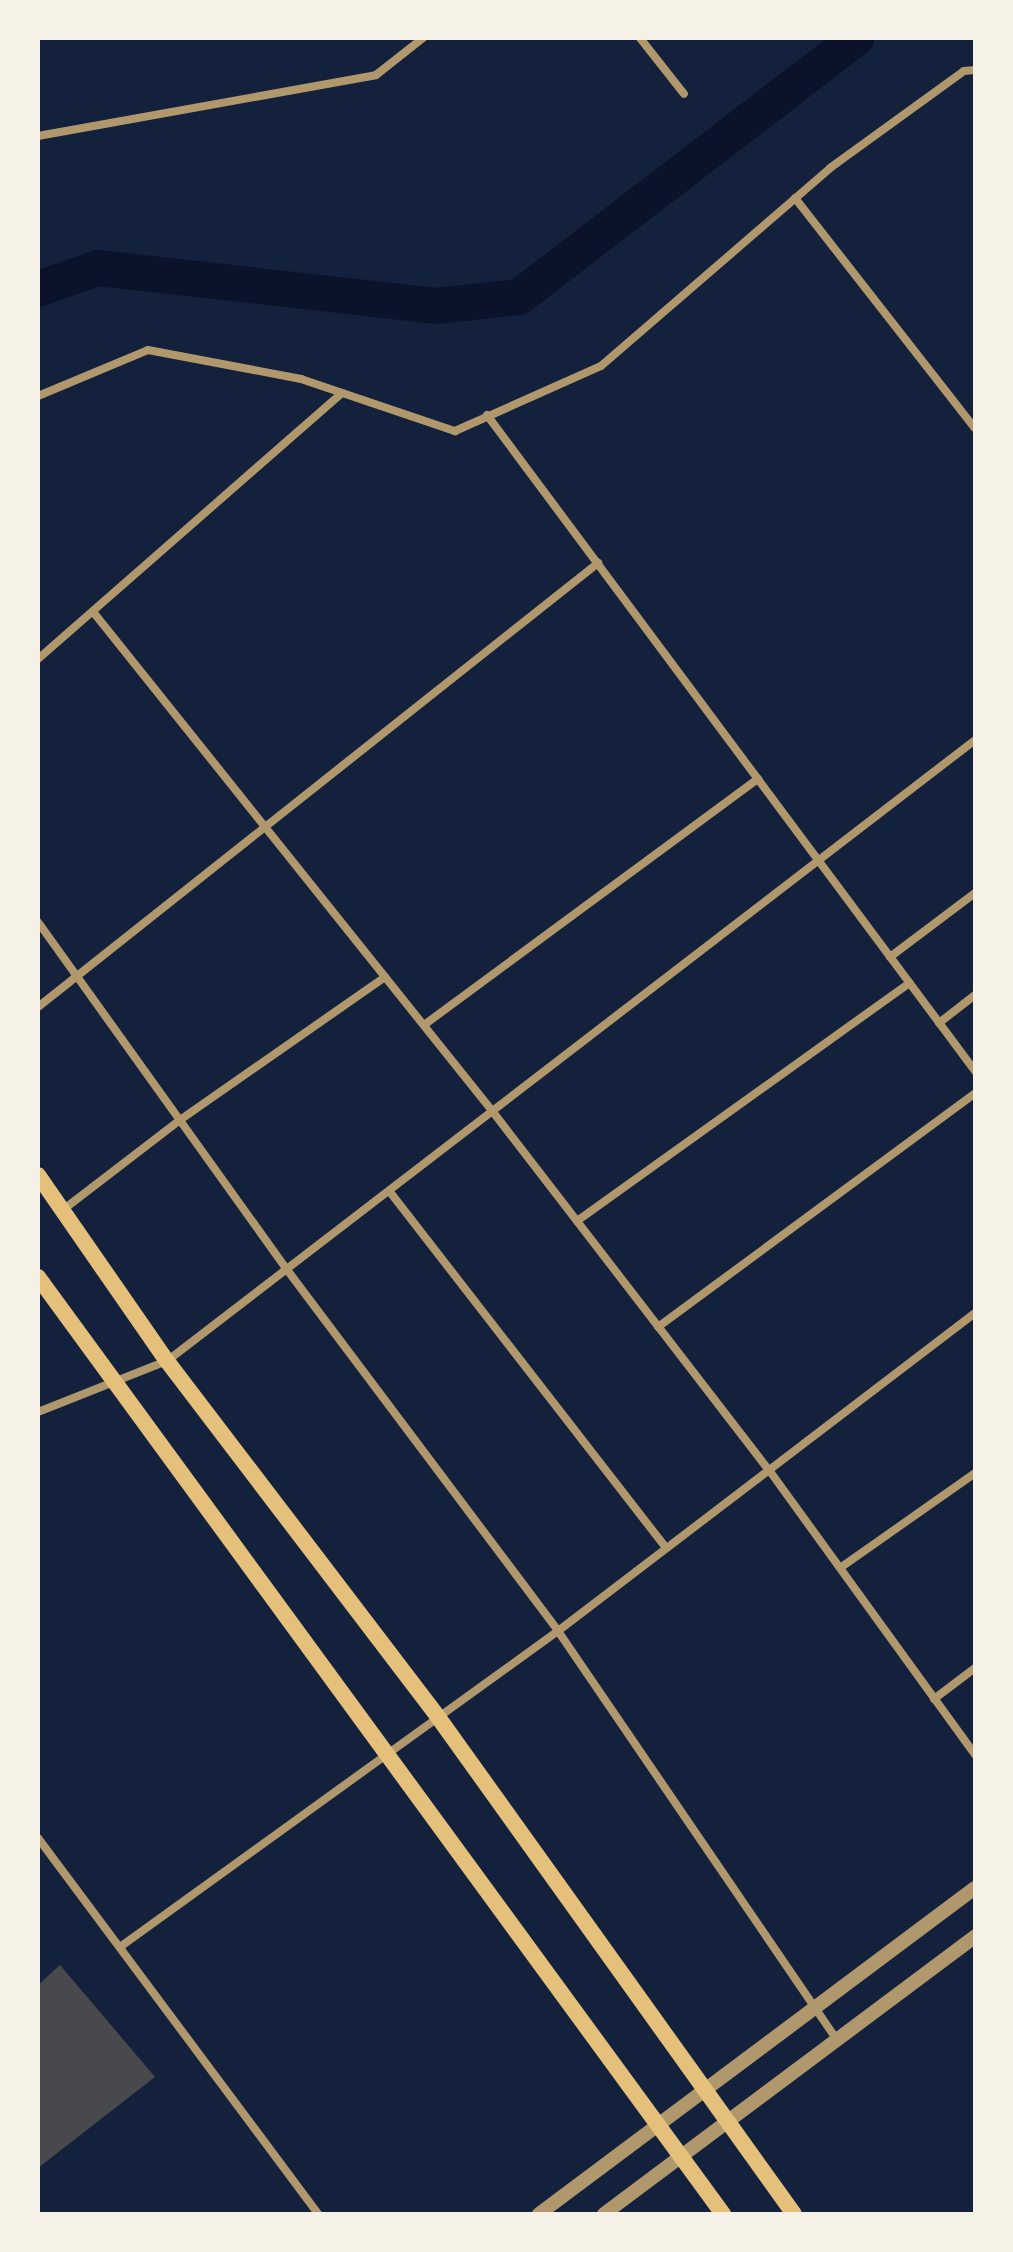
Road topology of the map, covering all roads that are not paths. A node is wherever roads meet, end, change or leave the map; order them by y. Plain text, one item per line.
1 (423, 38) edge
2 (640, 38) edge
3 (975, 70) edge
4 (684, 94) dead end
5 (38, 136) edge
6 (795, 198) junction
7 (342, 393) junction
8 (38, 396) edge
9 (487, 415) junction
10 (975, 428) edge
11 (598, 563) junction
12 (94, 613) junction
13 (38, 659) edge
14 (975, 740) edge
15 (758, 779) junction
16 (265, 827) junction
17 (819, 861) junction
18 (975, 893) edge
19 (38, 922) edge
20 (890, 957) junction
21 (77, 976) junction
22 (385, 977) junction
23 (910, 983) junction
24 (975, 995) edge
25 (38, 1007) edge
26 (939, 1023) junction
27 (424, 1025) junction
28 (975, 1071) edge
29 (975, 1093) edge
30 (493, 1112) junction
31 (180, 1120) junction
32 (38, 1175) edge
33 (390, 1192) junction
34 (64, 1209) junction
35 (577, 1221) junction
36 (288, 1271) junction
37 (38, 1277) edge
38 (975, 1313) edge
39 (658, 1327) junction
40 (167, 1361) junction
41 (112, 1383) junction
42 (38, 1412) edge
43 (769, 1470) junction
44 (975, 1473) edge
45 (666, 1548) junction
46 (840, 1568) junction
47 (558, 1631) junction
48 (975, 1668) edge
49 (934, 1699) junction
50 (438, 1717) junction
51 (975, 1755) edge
52 (385, 1756) junction
53 (38, 1838) edge
54 (975, 1888) edge
55 (975, 1936) edge
56 (120, 1947) junction
57 (814, 2006) junction
58 (836, 2038) junction
59 (702, 2088) junction
60 (725, 2121) junction
61 (655, 2124) junction
62 (680, 2156) junction
63 (318, 2214) edge
64 (539, 2214) edge
65 (604, 2214) edge
66 (723, 2214) edge
67 (794, 2214) edge

1 - 5 street
2 - 4 street
3 - 6 street
6 - 9 street
6 - 10 street
7 - 8 street
7 - 9 street
7 - 12 street
9 - 11 street
11 - 15 street
11 - 16 street
12 - 13 street
12 - 16 street
14 - 17 street
15 - 17 street
15 - 27 street
16 - 21 street
16 - 22 street
17 - 20 street
17 - 30 street
18 - 20 street
19 - 21 street
20 - 23 street
21 - 25 street
21 - 31 street
22 - 27 street
22 - 31 street
23 - 26 street
23 - 35 street
24 - 26 street
26 - 28 street
27 - 30 street
29 - 39 street
30 - 33 street
30 - 35 street
31 - 34 street
31 - 36 street
32 - 34 main road
33 - 36 street
33 - 45 street
34 - 40 main road
35 - 39 street
36 - 40 street
36 - 47 street
37 - 41 main road
38 - 43 street
39 - 43 street
40 - 41 street
40 - 50 main road
41 - 42 street
41 - 52 main road
43 - 45 street
43 - 46 street
44 - 46 street
45 - 47 street
46 - 49 street
47 - 50 street
47 - 57 street
48 - 49 street
49 - 51 street
50 - 52 street
50 - 59 main road
52 - 56 street
52 - 61 main road
53 - 56 street
54 - 57 street
55 - 58 street
56 - 63 street
57 - 58 street
57 - 59 street
58 - 60 street
59 - 60 main road
59 - 61 street
60 - 62 street
60 - 67 main road
61 - 62 main road
61 - 64 street
62 - 65 street
62 - 66 main road

